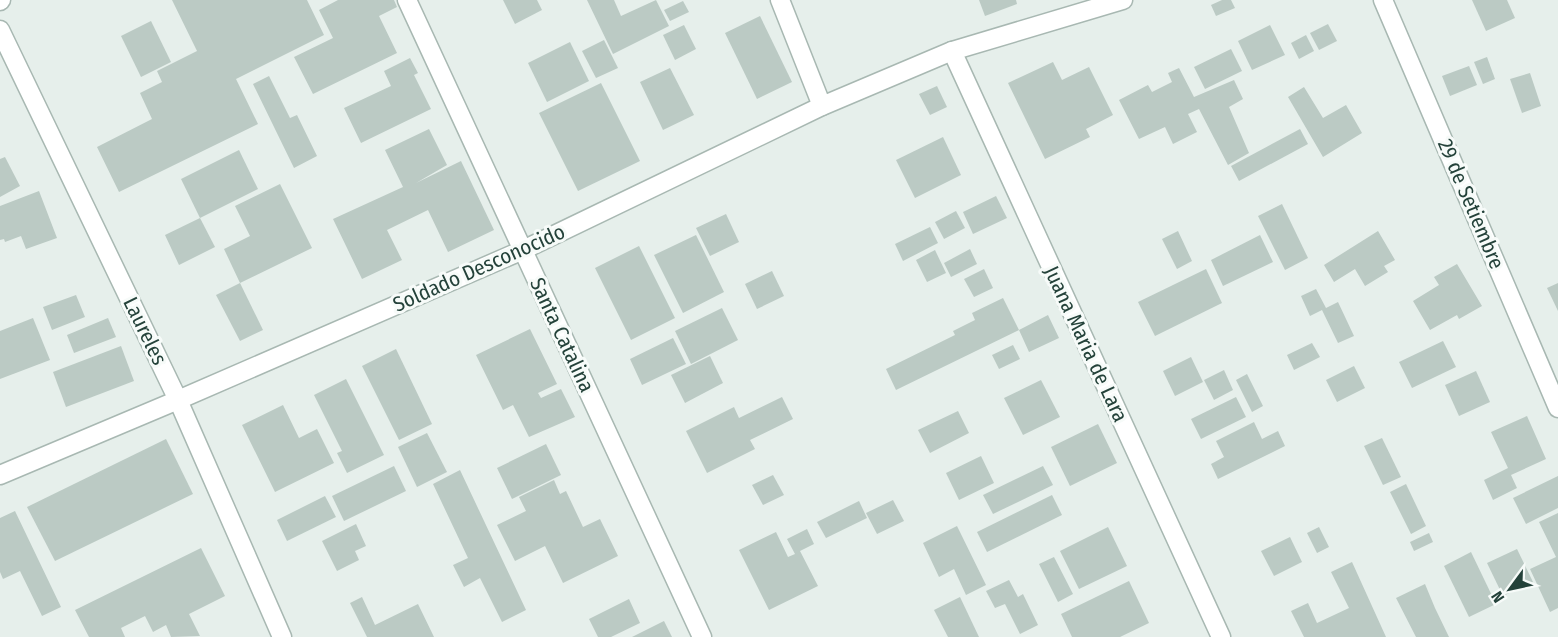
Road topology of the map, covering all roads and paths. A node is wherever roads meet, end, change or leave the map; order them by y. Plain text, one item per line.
1 (407, 0) edge
2 (780, 0) edge
3 (1123, 0) edge
4 (1383, 0) edge
5 (0, 30) edge
6 (952, 51) junction
7 (822, 106) junction
8 (523, 250) junction
9 (178, 400) junction
10 (1557, 402) edge
11 (0, 475) edge
12 (282, 637) edge
13 (702, 637) edge
14 (1221, 637) edge

1 - 8 street, Santa Catalina
2 - 7 street
3 - 6 street, Soldado Desconocido
4 - 10 street, 29 de Setiembre
5 - 9 street, Laureles
6 - 7 street, Soldado Desconocido
6 - 14 street, Juana Maria de Lara
7 - 8 street, Soldado Desconocido
8 - 9 street, Soldado Desconocido
8 - 13 street, Santa Catalina
9 - 11 street, Soldado Desconocido
9 - 12 street, Laureles

